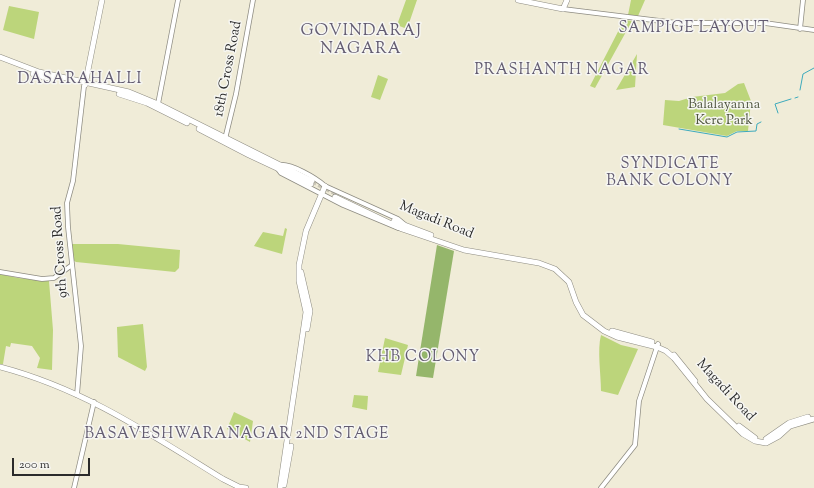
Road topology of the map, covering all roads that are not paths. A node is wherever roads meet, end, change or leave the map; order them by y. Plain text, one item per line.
1 (102, 0) edge
2 (178, 0) edge
3 (253, 0) edge
4 (518, 0) edge
5 (567, 0) edge
6 (803, 0) edge
7 (563, 9) junction
8 (800, 29) junction
9 (814, 30) edge
10 (0, 57) edge
11 (0, 60) edge
12 (85, 84) junction
13 (158, 104) junction
14 (224, 139) junction
15 (278, 167) junction
16 (312, 183) tunnel mouth
17 (327, 186) junction
18 (323, 194) junction
19 (336, 195) tunnel mouth
20 (403, 226) junction
21 (72, 265) junction
22 (0, 272) edge
23 (658, 346) junction
24 (0, 368) edge
25 (77, 395) junction
26 (94, 402) junction
27 (814, 416) edge
28 (814, 419) edge
29 (74, 488) edge
30 (240, 488) edge
31 (246, 488) edge
32 (280, 488) edge
33 (284, 488) edge
34 (601, 488) edge

1 - 12 main road
2 - 13 street
3 - 14 street, 18th Cross Road
4 - 7 main road
5 - 7 main road
6 - 8 street
7 - 8 street
8 - 9 street
10 - 12 main road, Magadi Road
11 - 12 main road, Magadi Road
12 - 13 main road, Magadi Road
12 - 14 main road, Magadi Road
12 - 21 street, 9th Cross Road
13 - 14 main road, Magadi Road
14 - 15 main road, Magadi Road
15 - 16 main road
15 - 17 street, Magadi Road
15 - 18 street, Magadi Road
17 - 18 main road
17 - 20 street, Magadi Road
18 - 20 street, Magadi Road
18 - 32 main road
18 - 33 main road
19 - 20 main road
20 - 23 main road, Magadi Road
21 - 22 street
21 - 25 street, 9th Cross Road
23 - 27 main road, Magadi Road
23 - 28 main road, Magadi Road
23 - 34 street
24 - 25 main road
25 - 26 main road
26 - 29 street
26 - 30 main road
30 - 31 main road

